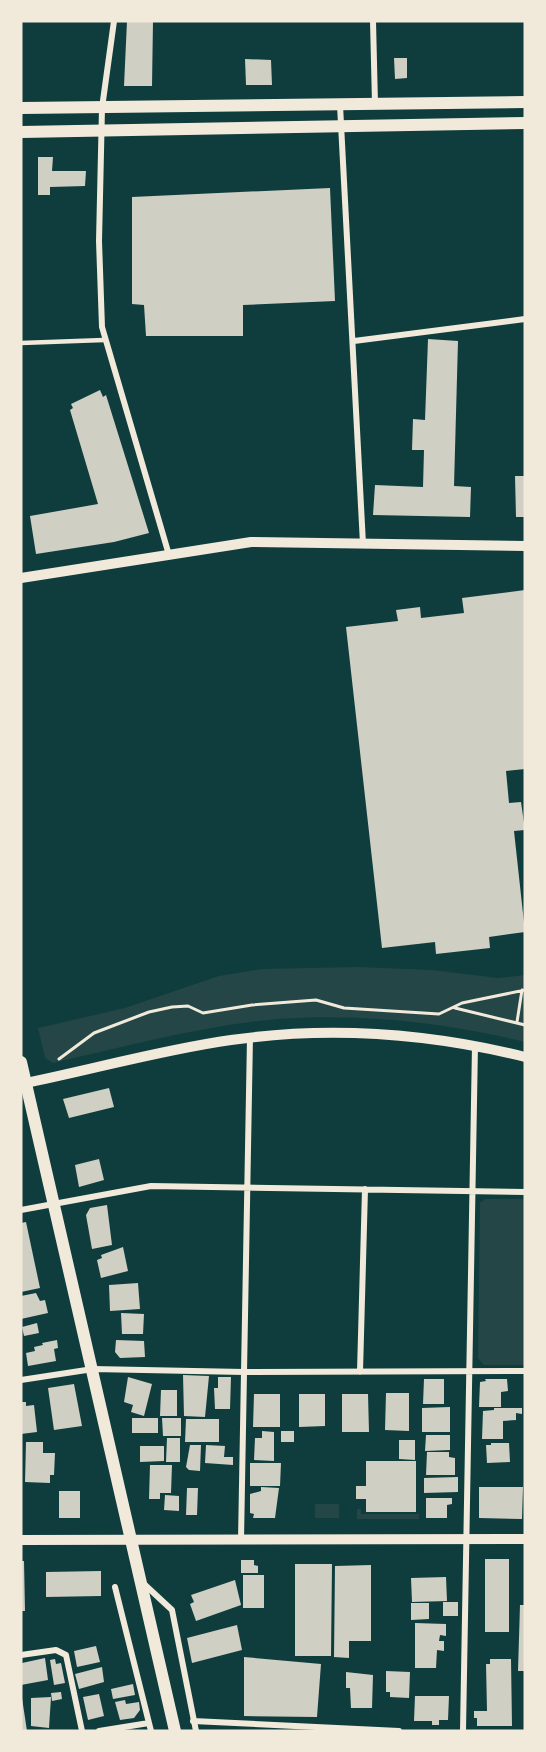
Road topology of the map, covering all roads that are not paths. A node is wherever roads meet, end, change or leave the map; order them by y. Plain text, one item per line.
1 (114, 21) edge
2 (373, 21) edge
3 (525, 102) edge
4 (340, 105) junction
5 (375, 105) junction
6 (21, 108) edge
7 (102, 108) junction
8 (525, 123) edge
9 (342, 126) junction
10 (101, 130) junction
11 (21, 132) edge
12 (525, 319) edge
13 (104, 340) junction
14 (354, 341) junction
15 (21, 343) edge
16 (363, 544) junction
17 (525, 546) edge
18 (169, 555) junction
19 (21, 578) edge
20 (250, 1037) junction
21 (475, 1045) junction
22 (525, 1057) edge
23 (21, 1062) edge
24 (23, 1084) edge
25 (248, 1187) junction
26 (365, 1189) junction
27 (472, 1191) junction
28 (525, 1192) edge
29 (55, 1205) junction
30 (21, 1210) edge
31 (93, 1369) junction
32 (470, 1371) junction
33 (525, 1371) edge
34 (244, 1372) junction
35 (360, 1372) junction
36 (21, 1380) edge
37 (468, 1539) junction
38 (525, 1539) edge
39 (21, 1540) edge
40 (241, 1540) junction
41 (133, 1541) junction
42 (142, 1581) junction
43 (115, 1587) dead end
44 (21, 1655) edge
45 (193, 1721) junction
46 (149, 1723) junction
47 (82, 1731) edge
48 (99, 1731) edge
49 (151, 1731) edge
50 (175, 1731) edge
51 (196, 1731) edge
52 (399, 1731) edge
53 (463, 1731) edge

1 - 7 street
2 - 5 street
3 - 5 main road
4 - 5 main road
4 - 7 main road
4 - 9 street
6 - 7 main road
7 - 10 street
8 - 9 main road
9 - 10 main road
9 - 14 street
10 - 11 main road
10 - 13 street
12 - 14 street
13 - 15 lane
13 - 18 street
14 - 16 street
16 - 17 street
16 - 18 street
18 - 19 street
20 - 21 street
20 - 24 street
20 - 25 street
21 - 22 street
21 - 27 street
23 - 24 main road
24 - 29 main road
25 - 26 street
25 - 29 street
25 - 34 street
26 - 27 street
26 - 35 street
27 - 28 street
27 - 32 street
29 - 30 street
29 - 31 main road
31 - 34 street
31 - 36 street
31 - 41 main road
32 - 33 street
32 - 35 street
32 - 37 street
34 - 35 street
34 - 40 street
37 - 38 street
37 - 40 street
37 - 53 street
39 - 41 street
40 - 41 street
41 - 42 main road
42 - 45 street
42 - 50 main road
43 - 46 street
44 - 47 street
45 - 51 street
45 - 52 street
46 - 48 street
46 - 49 street

